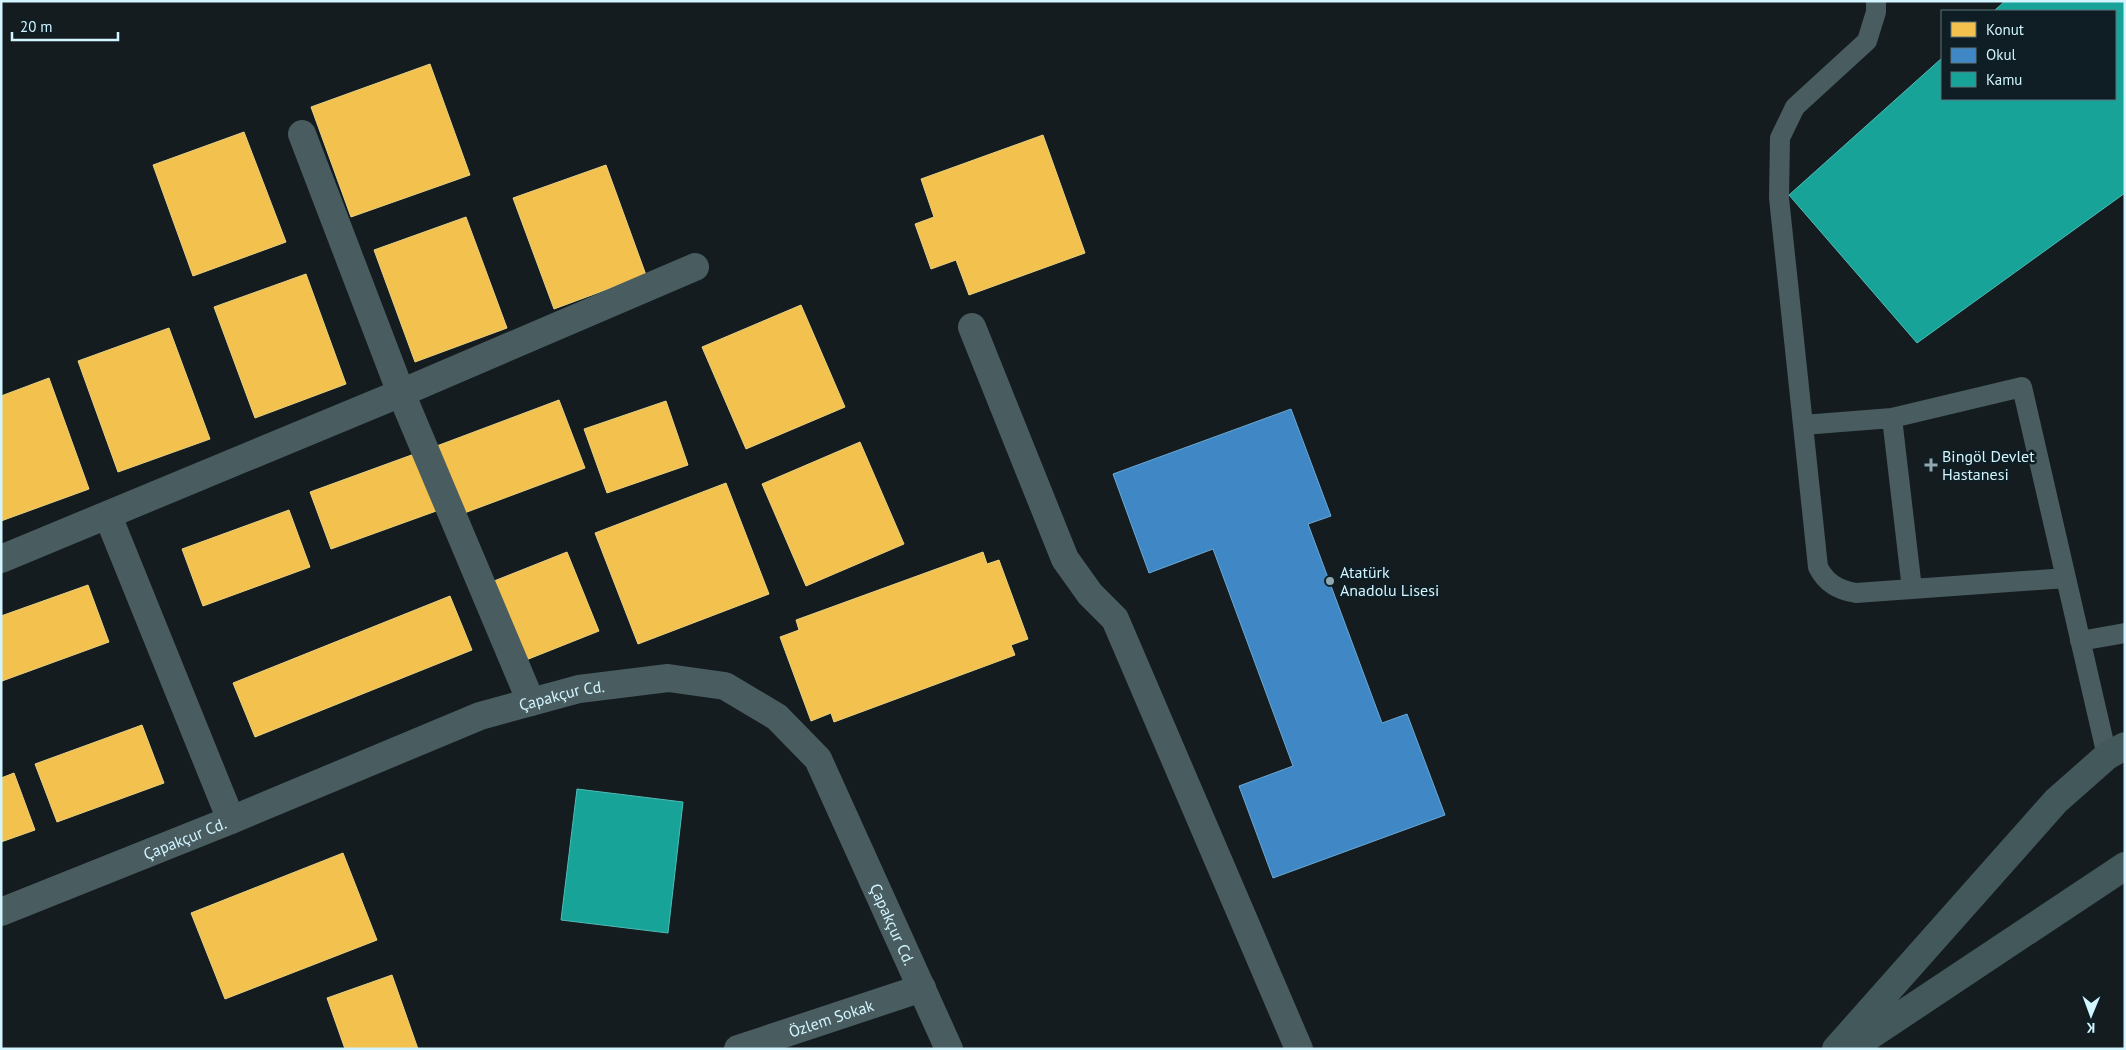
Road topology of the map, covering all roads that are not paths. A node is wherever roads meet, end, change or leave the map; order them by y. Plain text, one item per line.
1 (1876, 1) edge
2 (302, 134) dead end
3 (695, 267) dead end
4 (972, 327) dead end
5 (401, 393) junction
6 (1892, 418) junction
7 (1803, 425) junction
8 (108, 516) junction
9 (1, 560) edge
10 (2066, 578) junction
11 (1912, 589) junction
12 (2125, 633) edge
13 (2080, 641) junction
14 (531, 702) junction
15 (2116, 751) edge
16 (230, 820) junction
17 (2125, 866) edge
18 (1, 912) edge
19 (922, 988) junction
20 (738, 1049) edge
21 (949, 1049) edge
22 (1299, 1049) edge
23 (1836, 1049) edge
24 (1850, 1049) edge

1 - 7 lane
2 - 5 street
3 - 5 street
4 - 22 street
5 - 8 street
5 - 14 street
6 - 7 lane
6 - 10 lane
6 - 11 lane
7 - 11 lane
8 - 9 street
8 - 16 street
10 - 11 lane
10 - 13 lane
12 - 13 lane
13 - 15 lane
14 - 16 street, Çapakçur Cd.
14 - 19 street, Çapakçur Cd.
15 - 23 street
16 - 18 street, Çapakçur Cd.
17 - 24 street
19 - 20 street, Özlem Sokak
19 - 21 street, Çapakçur Cd.

